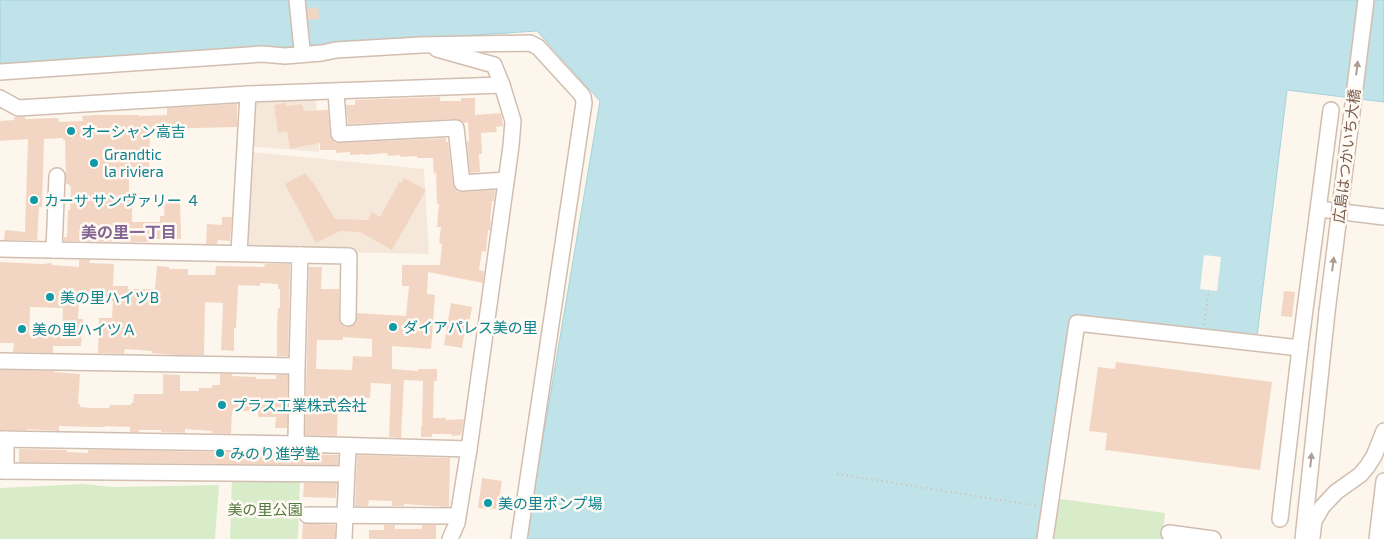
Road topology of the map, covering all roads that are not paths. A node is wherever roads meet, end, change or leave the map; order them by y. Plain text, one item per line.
1 (297, 0) edge
2 (1366, 0) edge
3 (421, 45) junction
4 (302, 49) dead end
5 (0, 72) edge
6 (502, 85) junction
7 (336, 92) junction
8 (248, 94) junction
9 (0, 98) edge
10 (1331, 110) dead end
11 (57, 176) dead end
12 (506, 180) junction
13 (1319, 209) junction
14 (1384, 217) edge
15 (0, 249) edge
16 (54, 250) junction
17 (239, 253) junction
18 (300, 255) junction
19 (348, 318) dead end
20 (1300, 348) junction
21 (0, 360) edge
22 (297, 366) junction
23 (1384, 431) edge
24 (3, 439) edge
25 (296, 444) junction
26 (348, 446) junction
27 (469, 449) junction
28 (3, 471) edge
29 (346, 474) junction
30 (1384, 482) edge
31 (307, 515) dead end
32 (345, 515) junction
33 (458, 516) junction
34 (1280, 519) dead end
35 (1169, 533) dead end
36 (344, 539) edge
37 (450, 539) edge
38 (519, 539) edge
39 (1045, 539) edge
40 (1213, 539) edge
41 (1303, 539) edge
42 (1310, 539) edge
43 (1377, 539) edge

1 - 4 street
41 -> 2 street, 広島はつかいち大橋, bridge
3 - 5 street
3 - 6 street
3 - 38 street
6 - 7 street
6 - 12 street
7 - 8 street
7 - 12 street
8 - 9 street
8 - 17 street
10 - 13 street
11 - 16 street
12 - 27 street
13 - 14 street
13 - 20 street
15 - 16 street
16 - 17 street
17 - 18 street
18 - 19 street
18 - 22 street
20 - 34 street
20 - 39 street
21 - 22 street
22 - 25 street
23 - 42 street
24 - 25 street
24 - 28 street
25 - 26 street
26 - 27 street
26 - 29 street
27 - 33 street
28 - 29 street
29 - 32 street
30 - 43 street
31 - 32 street
32 - 33 street
32 - 36 street
33 - 37 street
35 - 40 street

